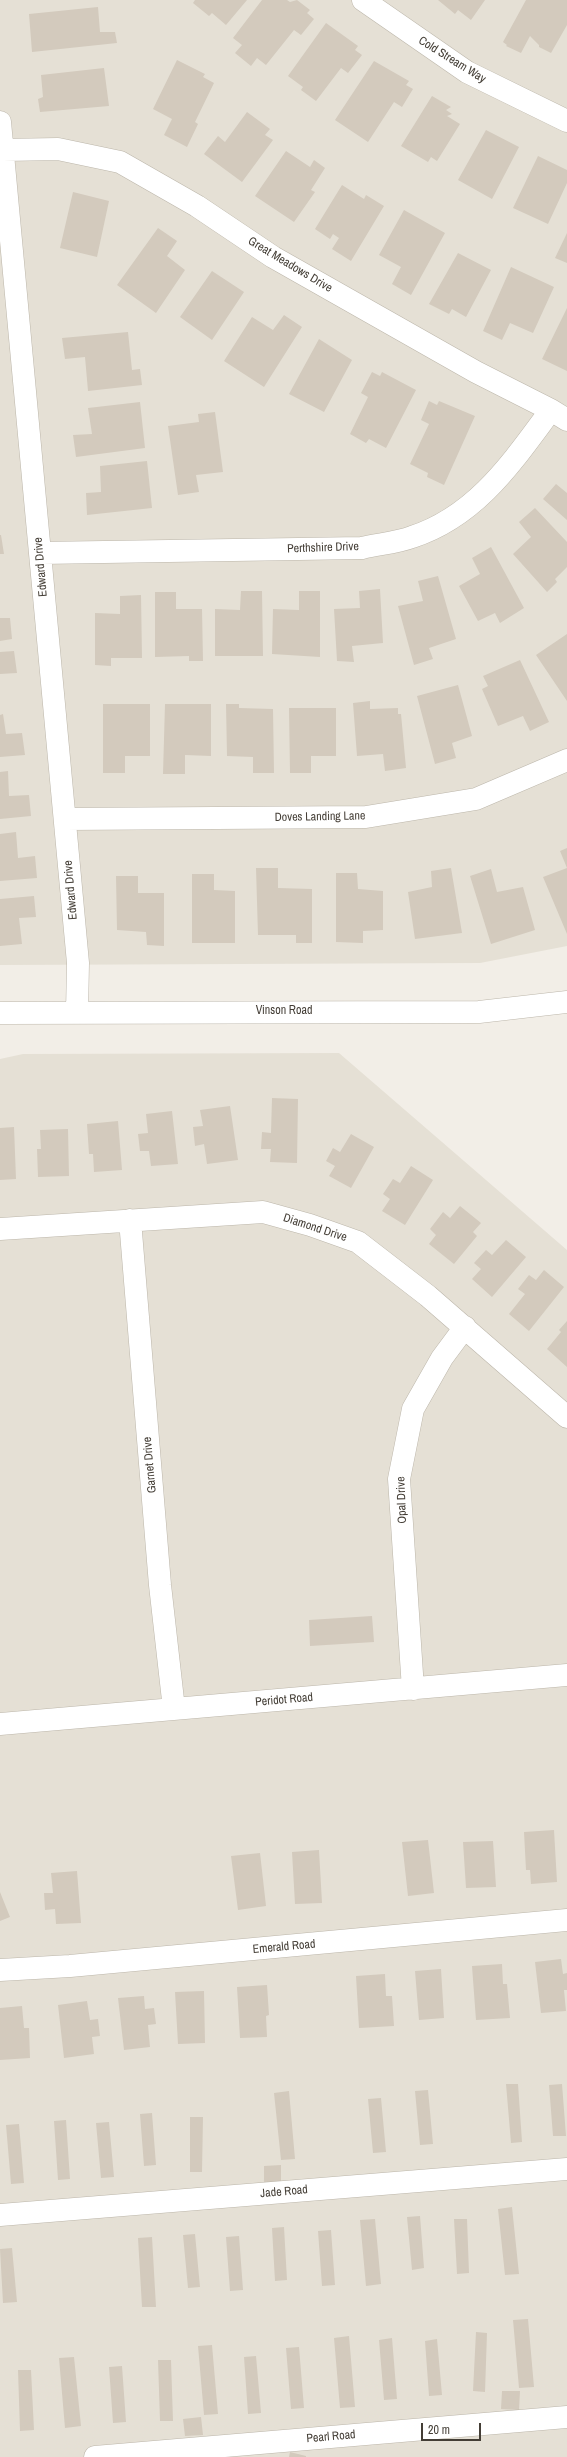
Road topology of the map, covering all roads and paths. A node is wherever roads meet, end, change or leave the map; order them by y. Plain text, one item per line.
1 (363, 0) edge
2 (567, 121) edge
3 (0, 122) edge
4 (3, 150) junction
5 (559, 415) edge
6 (40, 553) junction
7 (567, 760) edge
8 (65, 819) junction
9 (567, 1002) edge
10 (0, 1013) edge
11 (77, 1013) junction
12 (130, 1220) junction
13 (0, 1229) edge
14 (465, 1327) junction
15 (567, 1417) edge
16 (567, 1675) edge
17 (413, 1689) junction
18 (174, 1709) junction
19 (0, 1724) edge
20 (567, 1920) edge
21 (0, 1970) edge
22 (567, 2169) edge
23 (0, 2216) edge
24 (567, 2417) edge
25 (95, 2457) edge

1 - 2 street, Cold Stream Way
3 - 4 street, Edward Drive
4 - 5 street, Great Meadows Drive
4 - 6 street, Edward Drive
5 - 6 street, Perthshire Drive
6 - 8 street, Edward Drive
7 - 8 street, Doves Landing Lane
8 - 11 street, Edward Drive
9 - 11 street, Vinson Road
10 - 11 street, Vinson Road
12 - 13 street, Diamond Drive
12 - 14 street, Diamond Drive
12 - 18 street, Garnet Drive
14 - 15 street, Diamond Drive
14 - 17 street, Opal Drive
16 - 17 street, Peridot Road
17 - 18 street, Peridot Road
18 - 19 street, Peridot Road
20 - 21 street, Emerald Road
22 - 23 street, Jade Road
24 - 25 street, Pearl Road

